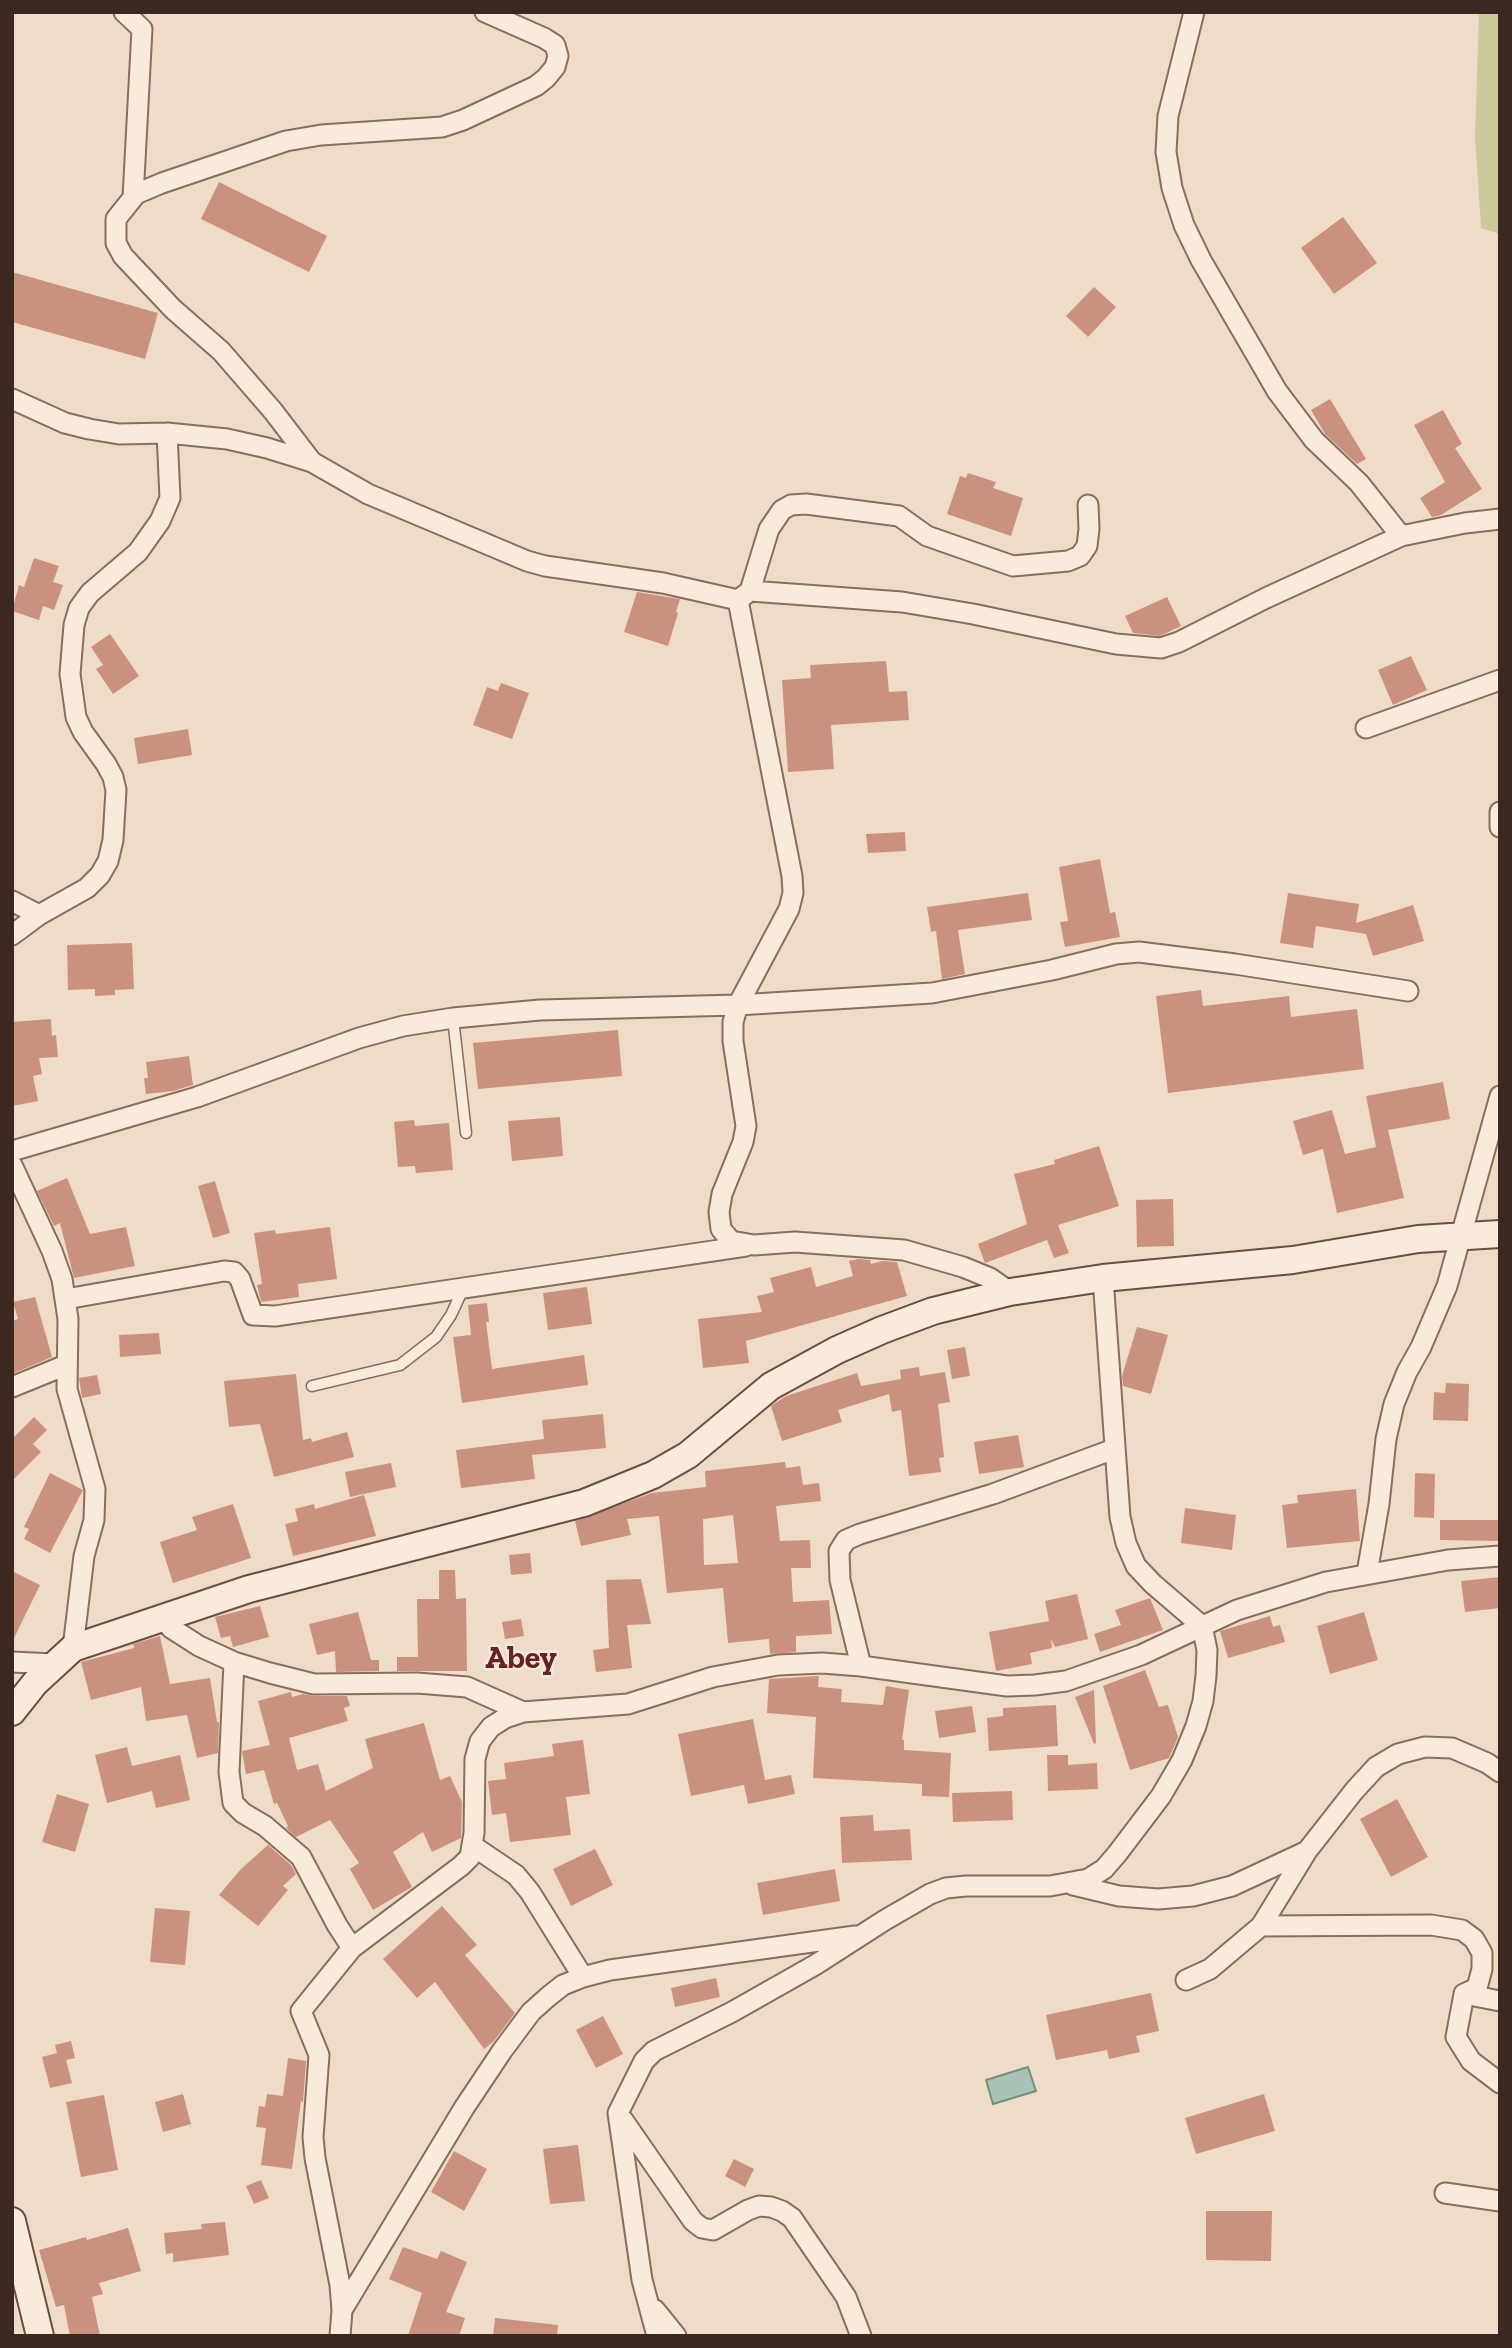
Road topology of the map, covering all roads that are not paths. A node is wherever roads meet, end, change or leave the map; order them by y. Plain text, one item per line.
1 (124, 12) edge
2 (485, 12) edge
3 (1194, 12) edge
4 (133, 198) junction
5 (12, 399) edge
6 (167, 433) junction
7 (312, 462) junction
8 (1088, 505) dead end
9 (1500, 519) edge
10 (1401, 536) junction
11 (744, 596) junction
12 (1500, 680) edge
13 (1366, 728) dead end
14 (1500, 812) edge
15 (1500, 827) edge
16 (12, 901) edge
17 (39, 915) junction
18 (12, 935) edge
19 (1408, 991) dead end
20 (738, 1005) junction
21 (453, 1018) junction
22 (1500, 1096) edge
23 (466, 1133) dead end
24 (12, 1151) edge
25 (12, 1165) edge
26 (1500, 1234) edge
27 (1462, 1235) junction
28 (754, 1245) junction
29 (1103, 1278) junction
30 (463, 1288) junction
31 (1010, 1292) junction
32 (66, 1299) junction
33 (66, 1365) junction
34 (312, 1386) dead end
35 (12, 1387) edge
36 (1114, 1449) junction
37 (1500, 1556) edge
38 (1367, 1573) junction
39 (163, 1619) junction
40 (1202, 1626) junction
41 (64, 1656) junction
42 (12, 1662) edge
43 (234, 1662) junction
44 (861, 1665) junction
45 (12, 1712) edge
46 (523, 1712) junction
47 (1500, 1773) edge
48 (473, 1846) junction
49 (1307, 1852) junction
50 (1069, 1884) junction
51 (1261, 1926) junction
52 (864, 1934) junction
53 (352, 1948) junction
54 (583, 1977) junction
55 (1186, 1979) dead end
56 (1464, 1994) junction
57 (1500, 2001) edge
58 (1500, 2083) edge
59 (618, 2113) junction
60 (1445, 2193) dead end
61 (1500, 2201) edge
62 (12, 2221) edge
63 (642, 2280) junction
64 (342, 2310) junction
65 (40, 2336) edge
66 (340, 2336) edge
67 (657, 2336) edge
68 (676, 2336) edge
69 (861, 2336) edge

1 - 4 street
2 - 4 street
3 - 10 street
4 - 7 street
5 - 6 street
6 - 7 street
6 - 17 street
7 - 11 street
8 - 11 street
9 - 10 street
10 - 11 street
11 - 20 street
12 - 13 street
14 - 15 street
16 - 17 street
17 - 18 street
19 - 20 street
20 - 21 street
20 - 28 street
21 - 23 lane
21 - 24 street
22 - 27 street
25 - 32 street
26 - 27 main road
27 - 29 main road
27 - 38 street
28 - 30 street
28 - 31 street
29 - 31 main road
29 - 36 street
30 - 32 street
30 - 34 lane
31 - 39 main road
32 - 33 street
33 - 35 street
33 - 41 street
36 - 40 street
36 - 44 street
37 - 38 street
38 - 40 street
39 - 41 main road
39 - 43 street
40 - 44 street
40 - 50 street
41 - 42 street
41 - 45 main road
43 - 46 street
43 - 53 street
44 - 46 street
46 - 48 street
47 - 49 street
48 - 53 street
48 - 54 street
49 - 50 street
49 - 51 street
50 - 52 street
51 - 55 street
51 - 56 street
52 - 54 street
52 - 59 street
53 - 64 street
54 - 64 street
56 - 57 street
56 - 58 street
59 - 63 street
59 - 69 street
60 - 61 street
62 - 65 main road
63 - 67 street
63 - 68 street
64 - 66 street

